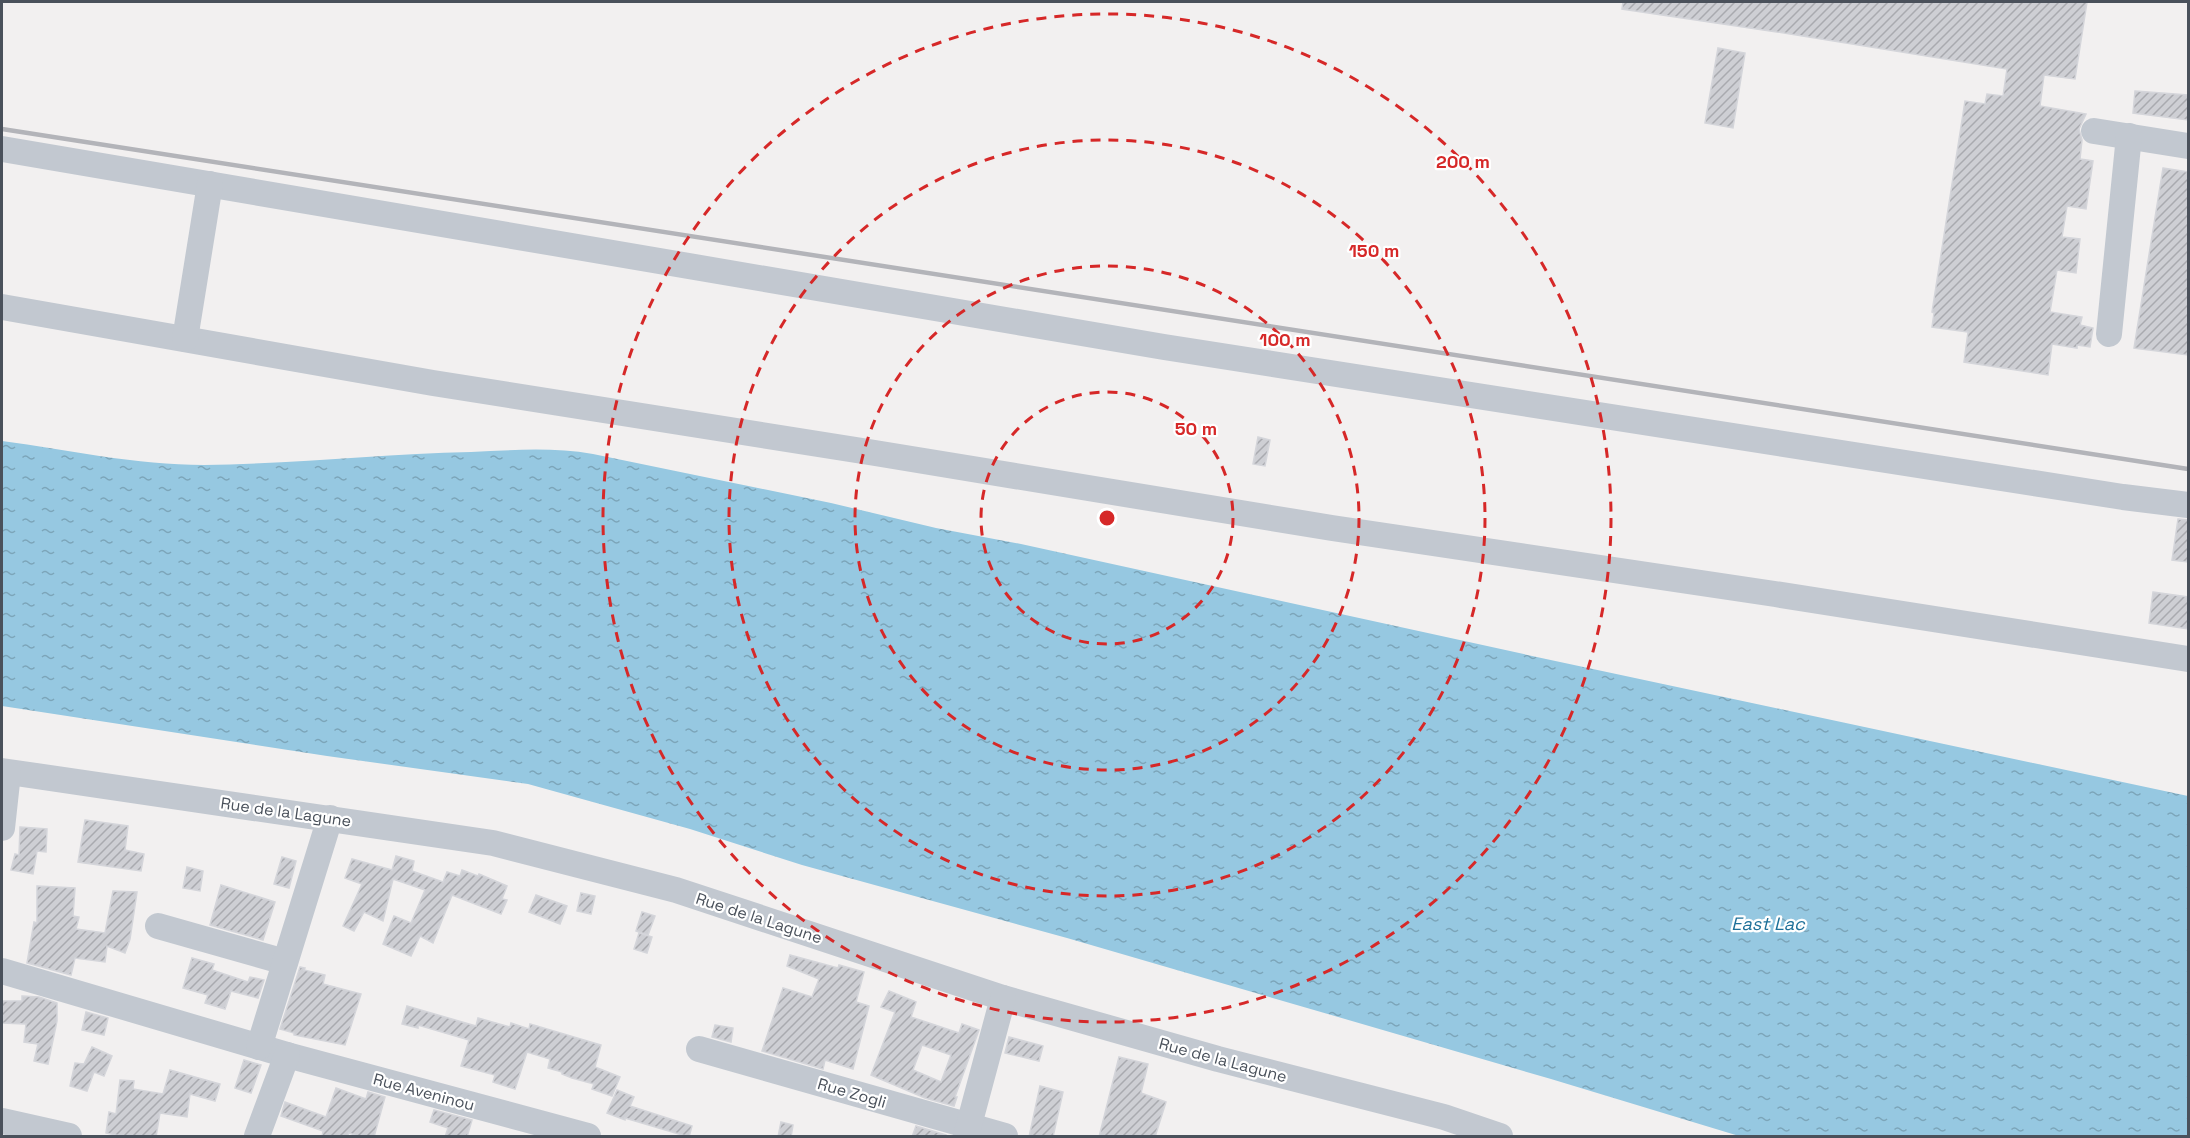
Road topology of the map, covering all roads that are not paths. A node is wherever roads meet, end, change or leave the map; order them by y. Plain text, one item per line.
1 (2094, 131) dead end
2 (2129, 136) junction
3 (2188, 146) edge
4 (2, 149) edge
5 (210, 184) junction
6 (2, 307) edge
7 (2109, 334) dead end
8 (185, 339) junction
9 (2188, 506) edge
10 (2188, 659) edge
11 (5, 772) edge
12 (330, 818) junction
13 (2, 828) edge
14 (158, 926) dead end
15 (285, 962) junction
16 (2, 971) edge
17 (1003, 999) junction
18 (259, 1047) junction
19 (699, 1049) dead end
20 (288, 1055) junction
21 (2, 1121) edge
22 (968, 1131) edge
23 (69, 1137) edge
24 (257, 1137) edge
25 (588, 1137) edge
26 (1005, 1137) edge
27 (1500, 1137) edge

1 - 2 street
2 - 3 street
2 - 7 street
4 - 5 street
5 - 8 street
5 - 9 street
6 - 8 street
8 - 10 street
11 - 12 street, Rue de la Lagune
11 - 13 street
12 - 15 street
12 - 17 street, Rue de la Lagune
14 - 15 street
15 - 18 street
16 - 18 street, Rue Aveninou
17 - 22 street
17 - 27 street, Rue de la Lagune
18 - 20 street, Rue Aveninou
19 - 22 street, Rue Zogli
20 - 24 street
20 - 25 street, Rue Aveninou
21 - 23 street
22 - 26 street, Rue Zogli

